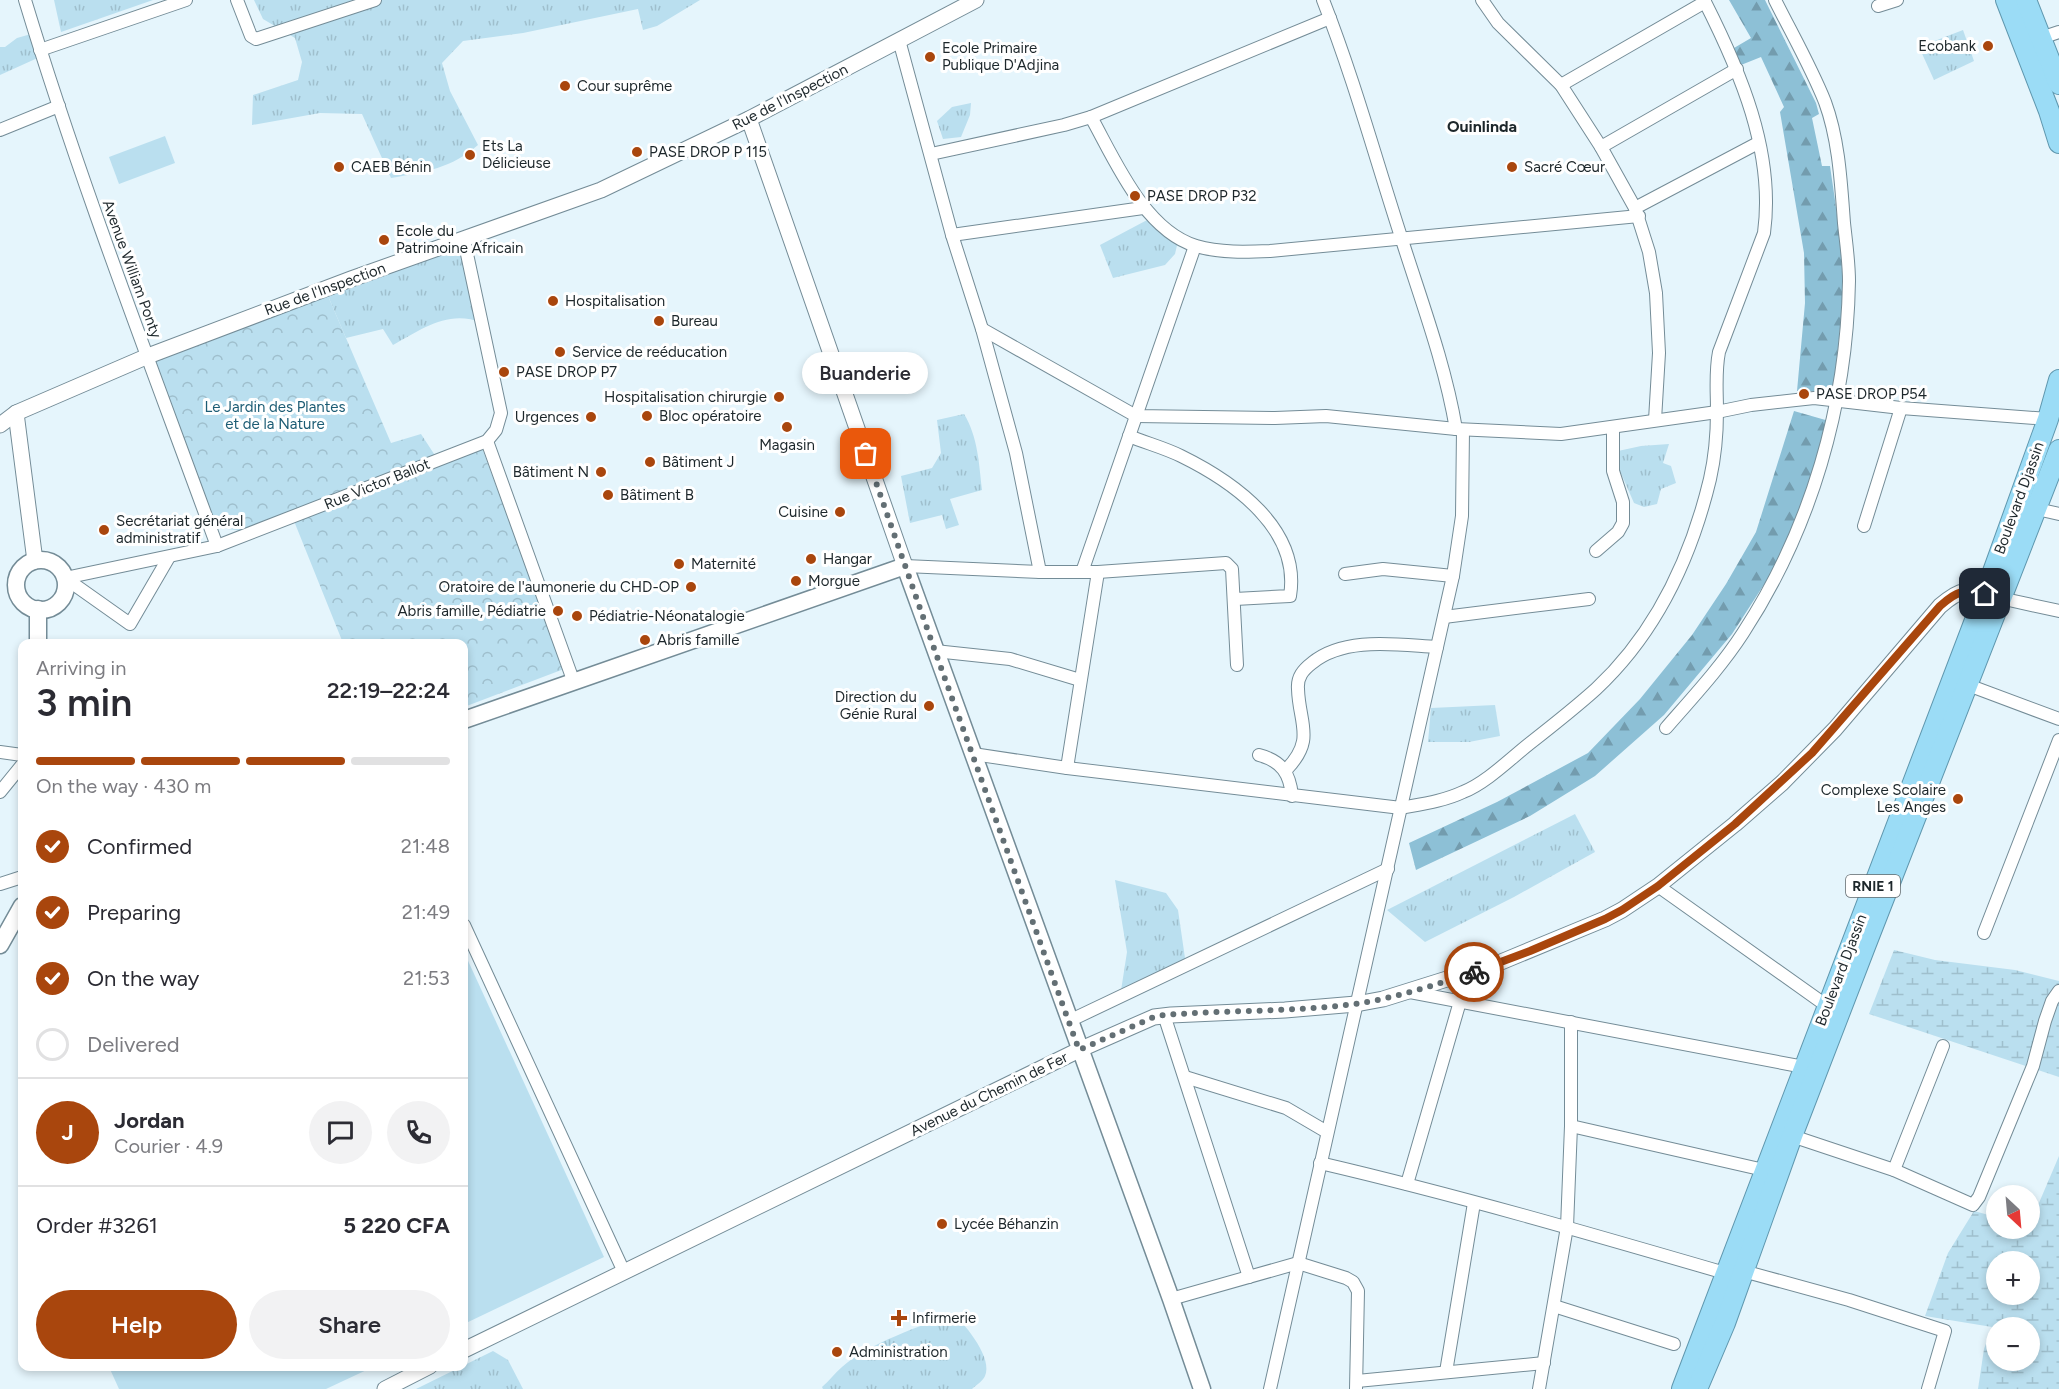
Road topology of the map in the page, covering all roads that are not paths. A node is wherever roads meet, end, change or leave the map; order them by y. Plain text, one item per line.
1 (25, 0) edge
2 (186, 0) edge
3 (237, 0) edge
4 (375, 0) edge
5 (976, 0) edge
6 (1323, 0) edge
7 (1482, 0) edge
8 (1775, 0) edge
9 (1897, 0) edge
10 (2006, 0) edge
11 (2026, 0) edge
12 (1704, 1) edge
13 (1878, 6) dead end
14 (1330, 18) junction
15 (2050, 35) edge
16 (899, 40) junction
17 (40, 50) junction
18 (1737, 69) junction
19 (2059, 84) edge
20 (1561, 85) junction
21 (59, 106) junction
22 (1091, 117) junction
23 (749, 119) junction
24 (0, 130) edge
25 (1758, 143) junction
26 (2059, 143) edge
27 (1601, 147) junction
28 (931, 154) junction
29 (1143, 208) junction
30 (1637, 212) junction
31 (952, 235) junction
32 (464, 240) junction
33 (1402, 240) junction
34 (1195, 246) junction
35 (982, 329) junction
36 (148, 356) junction
37 (2059, 380) edge
38 (1837, 400) junction
39 (1901, 408) junction
40 (1717, 412) junction
41 (16, 413) junction
42 (1136, 416) junction
43 (2048, 419) junction
44 (1655, 420) junction
45 (0, 425) edge
46 (1613, 428) junction
47 (1460, 429) junction
48 (1129, 436) junction
49 (487, 441) junction
50 (2059, 450) edge
51 (2037, 508) junction
52 (2059, 514) edge
53 (1864, 526) dead end
54 (217, 546) junction
55 (1596, 551) dead end
56 (169, 557) junction
57 (35, 561) junction
58 (905, 566) junction
59 (1040, 572) junction
60 (1082, 572) junction
61 (1098, 572) junction
62 (1345, 574) dead end
63 (1453, 576) junction
64 (65, 578) junction
65 (8, 590) edge
66 (1993, 596) junction
67 (1235, 599) junction
68 (1589, 599) dead end
69 (38, 609) junction
70 (2059, 611) edge
71 (1444, 617) junction
72 (38, 639) edge
73 (1437, 647) junction
74 (935, 651) junction
75 (1237, 665) dead end
76 (573, 680) junction
77 (1080, 680) junction
78 (1968, 685) junction
79 (468, 719) edge
80 (2059, 719) edge
81 (1666, 728) dead end
82 (2059, 740) edge
83 (0, 752) edge
84 (18, 754) edge
85 (972, 754) junction
86 (1259, 755) dead end
87 (1066, 768) junction
88 (18, 770) edge
89 (1286, 770) junction
90 (0, 792) edge
91 (1292, 796) junction
92 (1401, 808) junction
93 (1388, 869) junction
94 (18, 878) edge
95 (0, 884) edge
96 (1658, 886) junction
97 (18, 913) edge
98 (1984, 933) dead end
99 (468, 934) edge
100 (0, 945) edge
101 (1468, 974) junction
102 (2059, 991) edge
103 (1410, 992) junction
104 (1460, 1000) junction
105 (1356, 1004) junction
106 (1827, 1006) junction
107 (1164, 1015) junction
108 (1069, 1021) junction
109 (1571, 1022) junction
110 (1943, 1046) dead end
111 (1079, 1050) junction
112 (1804, 1067) junction
113 (1185, 1077) junction
114 (1571, 1126) junction
115 (1327, 1132) junction
116 (1792, 1136) junction
117 (1320, 1163) junction
118 (1764, 1170) junction
119 (1894, 1170) junction
120 (1407, 1184) junction
121 (1474, 1203) junction
122 (1567, 1227) junction
123 (1298, 1263) junction
124 (624, 1272) junction
125 (1734, 1272) junction
126 (1249, 1277) junction
127 (1171, 1299) junction
128 (1554, 1306) junction
129 (1674, 1344) dead end
130 (468, 1348) edge
131 (1544, 1363) junction
132 (420, 1371) edge
133 (1446, 1372) junction
134 (1356, 1385) edge
135 (385, 1389) edge
136 (1202, 1389) edge
137 (1270, 1389) edge
138 (1539, 1389) edge
139 (1682, 1389) edge
140 (1697, 1389) edge
141 (1928, 1389) edge

1 - 17 street, Avenue William Ponty
2 - 17 street
3 - 4 street
5 - 16 street, Rue de l'Inspection
6 - 14 street
7 - 20 street
8 - 38 street
9 - 13 street
10 - 26 highway
11 - 15 highway
12 - 18 street
12 - 20 street
14 - 22 street
14 - 33 street
15 - 19 highway
16 - 23 street, Rue de l'Inspection
16 - 28 street
17 - 21 street, Avenue William Ponty
18 - 25 street
18 - 27 street
20 - 27 street
21 - 24 street
21 - 36 street, Avenue William Ponty
22 - 28 street
22 - 29 street
23 - 32 street, Rue de l'Inspection
23 - 58 street
25 - 30 street
25 - 40 street
27 - 30 street
28 - 31 street
29 - 31 street
29 - 34 street
30 - 33 street
30 - 44 street
31 - 35 street
32 - 36 street, Rue de l'Inspection
32 - 49 street
33 - 34 street
33 - 47 street
34 - 42 street
35 - 42 street
35 - 59 street
36 - 41 street, Rue de l'Inspection
36 - 54 street, Avenue William Ponty
37 - 43 highway, Boulevard Djassin / RNIE 1
38 - 39 street
38 - 40 street
38 - 81 street
39 - 43 street
39 - 53 street
40 - 44 street
40 - 92 street
41 - 45 street, Rue de l'Inspection
41 - 57 street
42 - 47 street
42 - 48 street
43 - 66 highway, Boulevard Djassin / RNIE 1
44 - 46 street
46 - 47 street
46 - 55 street
47 - 63 street
48 - 60 street
48 - 67 street
49 - 54 street, Rue Victor Ballot
49 - 76 street
50 - 51 highway, Boulevard Djassin / RNIE 1
51 - 52 street
51 - 66 highway, Boulevard Djassin / RNIE 1
54 - 56 street, Rue Victor Ballot
56 - 64 street, Rue Victor Ballot
56 - 64 street
57 - 64 main road
57 - 65 main road
58 - 59 street
58 - 74 main road
58 - 76 main road
59 - 60 street
60 - 61 street
61 - 67 street
61 - 77 street
62 - 63 street
63 - 71 street
64 - 69 main road
65 - 69 main road
66 - 70 street
66 - 78 highway, Boulevard Djassin / RNIE 1
66 - 96 street, Avenue du Chemin de Fer
66 - 106 highway, Boulevard Djassin / RNIE 1
67 - 75 street
68 - 71 street
69 - 72 main road
71 - 73 street
73 - 89 street
73 - 92 street
74 - 77 street
74 - 85 main road
76 - 79 main road
77 - 87 street
78 - 80 street
78 - 116 highway, Boulevard Djassin / RNIE 1
82 - 98 street
83 - 84 street
85 - 87 street
85 - 108 main road
86 - 89 street
87 - 91 street
88 - 90 street
89 - 91 street
91 - 92 street
92 - 93 street
93 - 105 street
93 - 108 street
94 - 95 street
96 - 101 street, Avenue du Chemin de Fer
96 - 106 street
97 - 100 main road
99 - 124 street
101 - 103 street, Avenue du Chemin de Fer
101 - 104 street
102 - 119 street
103 - 104 street
103 - 105 street, Avenue du Chemin de Fer
104 - 109 street
104 - 120 street
105 - 107 street, Avenue du Chemin de Fer
105 - 115 street
106 - 112 highway, Boulevard Djassin / RNIE 1
107 - 111 street, Avenue du Chemin de Fer
107 - 113 street
108 - 111 main road
109 - 112 street
109 - 114 street
110 - 119 street
111 - 124 street, Avenue du Chemin de Fer
111 - 127 main road
112 - 118 highway, Boulevard Djassin / RNIE 1
113 - 115 street
113 - 126 street
114 - 118 street
114 - 122 street
115 - 117 street
116 - 119 street
116 - 125 highway, Boulevard Djassin / RNIE 1
117 - 120 street
117 - 123 street
118 - 125 highway, Boulevard Djassin / RNIE 1
120 - 121 street
121 - 122 street
121 - 133 street
122 - 125 street
122 - 128 street
123 - 126 street
123 - 134 street
123 - 137 street
124 - 130 street, Avenue du Chemin de Fer
125 - 139 highway, Boulevard Djassin / RNIE 1
125 - 140 highway, Boulevard Djassin / RNIE 1
125 - 141 street
126 - 127 street
127 - 136 main road
128 - 129 street
128 - 131 street
131 - 133 street
131 - 138 street
132 - 135 street
133 - 134 street

